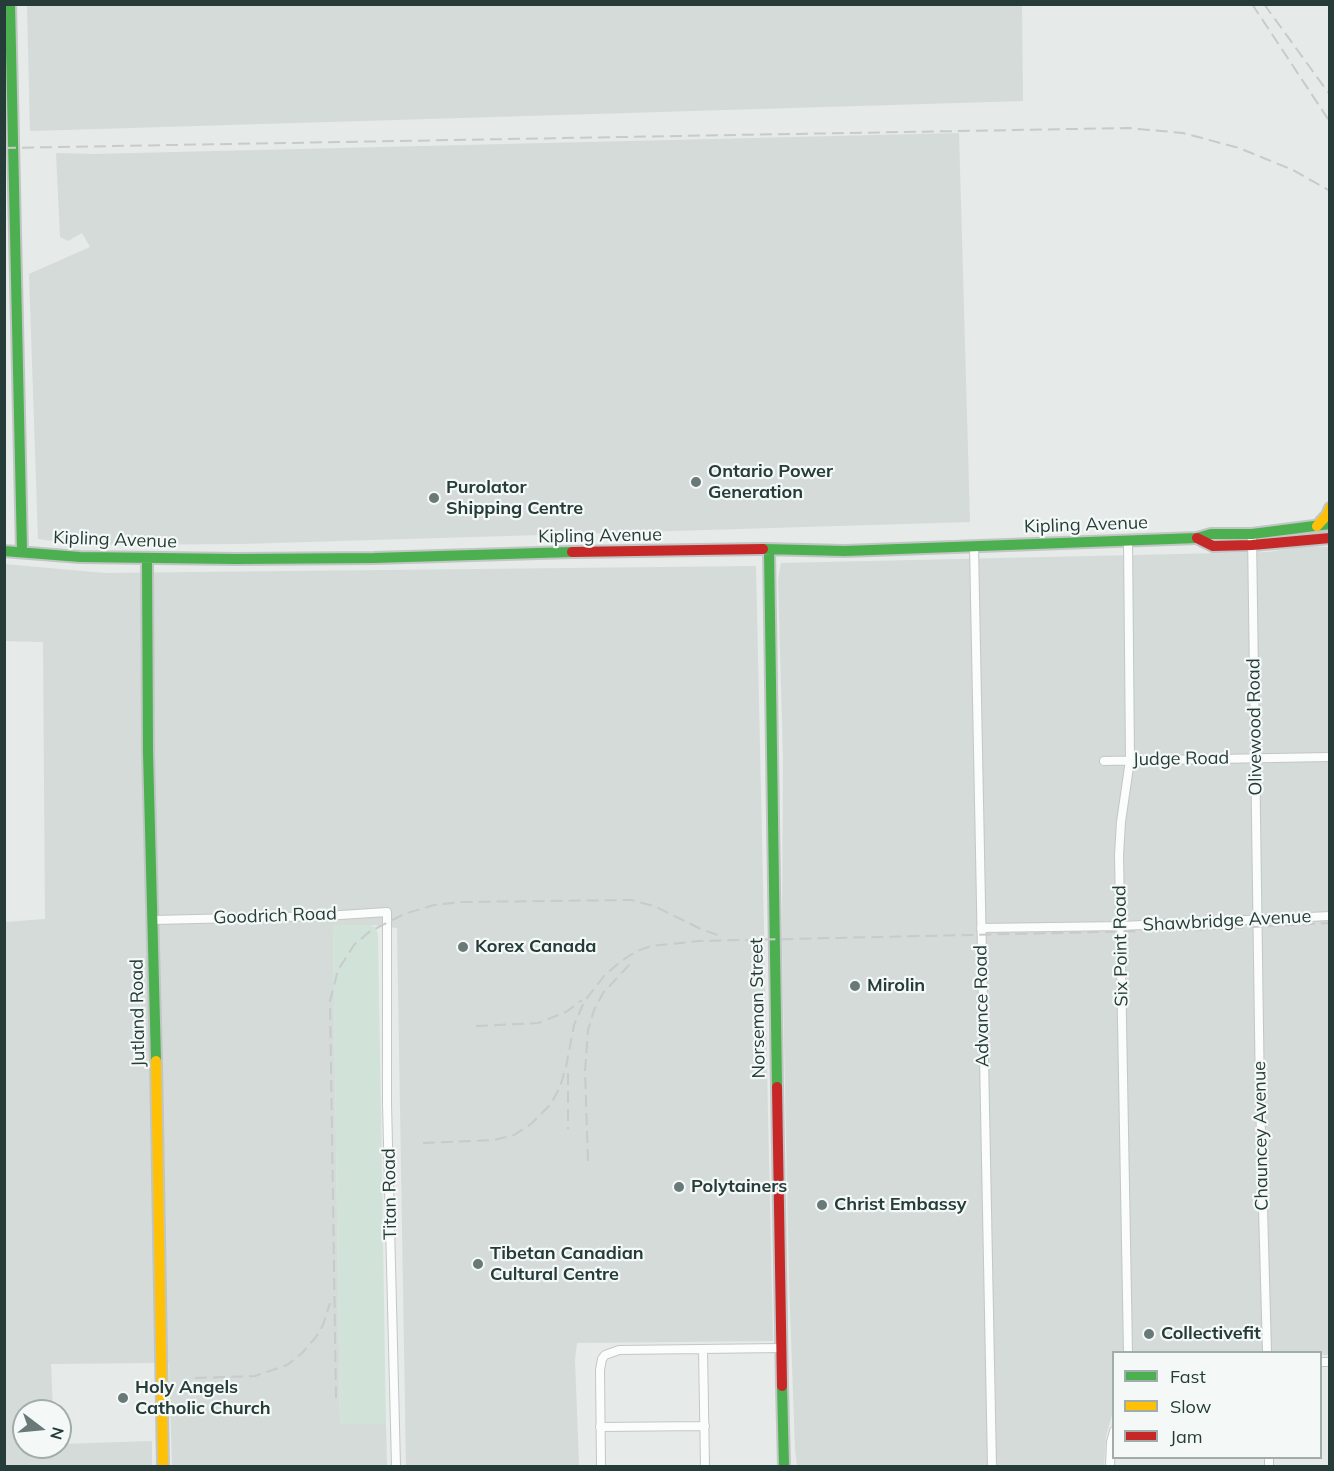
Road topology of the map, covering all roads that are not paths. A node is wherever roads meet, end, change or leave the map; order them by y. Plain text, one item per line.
1 (10, 4) edge
2 (1329, 508) edge
3 (1329, 524) edge
4 (1317, 526) junction
5 (1329, 538) edge
6 (1128, 540) junction
7 (1252, 540) junction
8 (974, 546) junction
9 (4, 550) edge
10 (769, 550) junction
11 (22, 552) junction
12 (147, 559) junction
13 (1329, 757) edge
14 (1256, 758) junction
15 (1130, 760) junction
16 (1104, 761) dead end
17 (1329, 916) edge
18 (153, 920) junction
19 (1257, 920) junction
20 (387, 922) joint
21 (1121, 926) junction
22 (981, 928) junction
23 (782, 1348) junction
24 (703, 1349) junction
25 (1128, 1351) edge
26 (1267, 1351) edge
27 (705, 1426) junction
28 (600, 1427) junction
29 (1112, 1436) edge
30 (163, 1467) edge
31 (396, 1467) edge
32 (602, 1467) edge
33 (705, 1467) edge
34 (784, 1467) edge
35 (992, 1467) edge
36 (1110, 1467) edge

1 - 11 main road
2 - 4 main road
3 - 4 main road, Kipling Avenue
4 - 7 main road, Kipling Avenue
5 - 7 main road, Kipling Avenue
6 - 7 main road, Kipling Avenue
6 - 8 main road, Kipling Avenue
6 - 15 street, Six Point Road
7 - 14 street, Olivewood Road
8 - 10 main road, Kipling Avenue
8 - 22 street, Advance Road
9 - 11 main road, Kipling Avenue
10 - 12 main road, Kipling Avenue
10 - 23 main road, Norseman Street
11 - 12 main road, Kipling Avenue
12 - 18 main road, Jutland Road
13 - 14 street, Judge Road
14 - 15 street, Judge Road
14 - 19 street, Olivewood Road
15 - 16 street, Judge Road
15 - 21 street, Six Point Road
17 - 19 street, Shawbridge Avenue
18 - 20 street, Goodrich Road
18 - 30 main road, Jutland Road
19 - 21 street, Shawbridge Avenue
19 - 26 street, Chauncey Avenue
20 - 31 street, Titan Road
21 - 22 street, Shawbridge Avenue
21 - 25 street, Six Point Road
22 - 35 street, Advance Road
23 - 24 street
23 - 34 main road, Norseman Street
24 - 27 street
24 - 28 street
27 - 28 street
27 - 33 street
28 - 32 street
29 - 36 street

